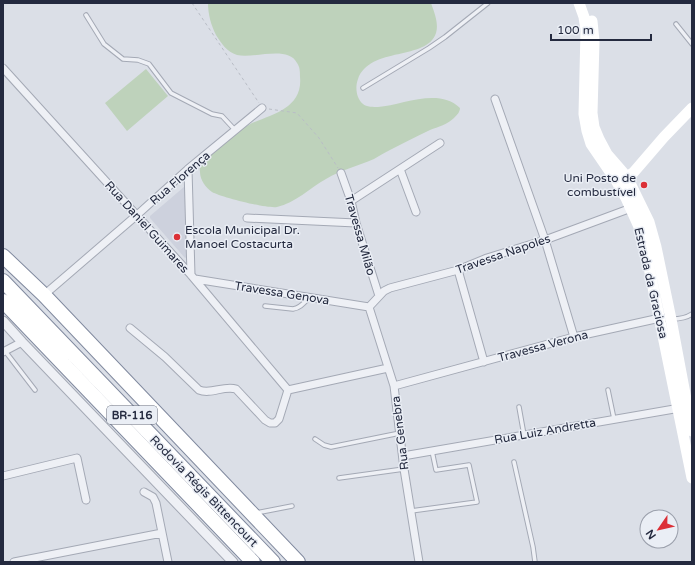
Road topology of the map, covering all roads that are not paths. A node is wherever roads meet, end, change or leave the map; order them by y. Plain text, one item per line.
1 (488, 3) edge
2 (579, 3) edge
3 (586, 3) edge
4 (86, 15) dead end
5 (676, 24) dead end
6 (692, 44) edge
7 (3, 68) edge
8 (363, 88) dead end
9 (495, 100) dead end
10 (262, 108) road end
11 (692, 108) edge
12 (235, 130) junction
13 (440, 143) dead end
14 (400, 168) junction
15 (188, 169) junction
16 (341, 173) road end
17 (627, 177) junction
18 (617, 182) junction
19 (351, 201) junction
20 (636, 206) junction
21 (416, 212) dead end
22 (137, 216) junction
23 (247, 218) dead end
24 (356, 223) junction
25 (545, 240) junction
26 (3, 256) edge
27 (458, 270) junction
28 (193, 277) junction
29 (3, 281) edge
30 (44, 295) junction
31 (379, 296) junction
32 (310, 297) junction
33 (3, 301) edge
34 (265, 306) dead end
35 (369, 307) junction
36 (692, 314) edge
37 (660, 318) junction
38 (671, 319) junction
39 (3, 321) edge
40 (130, 328) dead end
41 (574, 337) junction
42 (22, 342) junction
43 (4, 351) edge
44 (484, 362) junction
45 (388, 368) junction
46 (394, 386) junction
47 (35, 390) dead end
48 (288, 390) junction
49 (608, 390) dead end
50 (519, 407) dead end
51 (683, 407) junction
52 (614, 419) junction
53 (692, 431) edge
54 (400, 433) junction
55 (524, 435) junction
56 (315, 439) dead end
57 (432, 451) junction
58 (403, 456) junction
59 (514, 462) dead end
60 (404, 469) junction
61 (3, 476) edge
62 (339, 478) dead end
63 (692, 478) edge
64 (144, 492) dead end
65 (86, 500) dead end
66 (292, 506) dead end
67 (411, 511) junction
68 (252, 513) junction
69 (162, 533) junction
70 (260, 549) junction
71 (14, 562) edge
72 (168, 562) edge
73 (233, 562) edge
74 (253, 562) edge
75 (273, 562) edge
76 (280, 562) edge
77 (298, 562) edge
78 (420, 562) edge
79 (534, 562) edge

1 - 8 lane
2 - 18 main road, Estrada da Graciosa
3 - 17 main road, Estrada da Graciosa
4 - 12 lane
5 - 6 lane
7 - 22 street, Rua Daniel Guimares
9 - 25 street
10 - 12 street, Rua Florença
11 - 17 main road
12 - 15 street, Rua Florença
13 - 14 street
14 - 19 street
14 - 21 street
15 - 22 street, Rua Florença
15 - 28 street
16 - 19 street, Travessa Milão
17 - 18 main road
17 - 20 main road, Estrada da Graciosa
18 - 20 main road, Estrada da Graciosa
19 - 24 street, Travessa Milão
20 - 25 street, Travessa Napoles
20 - 37 main road, Estrada da Graciosa
20 - 38 main road, Estrada da Graciosa
22 - 28 street, Rua Daniel Guimares
22 - 30 street, Rua Florença
23 - 24 street
24 - 31 street, Travessa Milão
25 - 27 street, Travessa Napoles
25 - 41 street
26 - 30 highway
27 - 31 street, Travessa Napoles
27 - 44 street
28 - 32 street, Travessa Genova
28 - 48 street, Rua Daniel Guimares
29 - 70 highway, Rodovia Régis Bittencourt / BR-116
30 - 68 highway
31 - 35 street, Travessa Napoles
32 - 34 lane
32 - 35 street, Travessa Genova
33 - 74 highway, Rodovia Régis Bittencourt / BR-116
35 - 45 street, Rua Genebra
36 - 38 lane, Travessa Verona
37 - 38 street, Travessa Verona
37 - 41 street, Travessa Verona
37 - 51 main road, Estrada da Graciosa
38 - 51 main road, Estrada da Graciosa
39 - 42 street
40 - 48 street
41 - 44 street, Travessa Verona
42 - 43 street
42 - 73 street
43 - 47 lane
44 - 46 street, Travessa Verona
45 - 46 street, Rua Genebra
45 - 48 street
46 - 54 street, Rua Genebra
49 - 52 lane
50 - 55 lane
51 - 52 street, Rua Luiz Andretta
51 - 53 main road, Estrada da Graciosa
51 - 63 main road, Estrada da Graciosa
52 - 55 street, Rua Luiz Andretta
54 - 56 lane
54 - 58 street, Rua Genebra
55 - 57 street, Rua Luiz Andretta
57 - 58 street, Rua Luiz Andretta
57 - 67 lane
58 - 60 street, Rua Genebra
59 - 79 lane
60 - 62 lane
60 - 67 street, Rua Genebra
61 - 65 street
64 - 69 street
66 - 68 lane
67 - 78 street, Rua Genebra
68 - 77 highway
69 - 71 street
69 - 72 street
70 - 75 highway, Rodovia Régis Bittencourt / BR-116
70 - 76 highway

